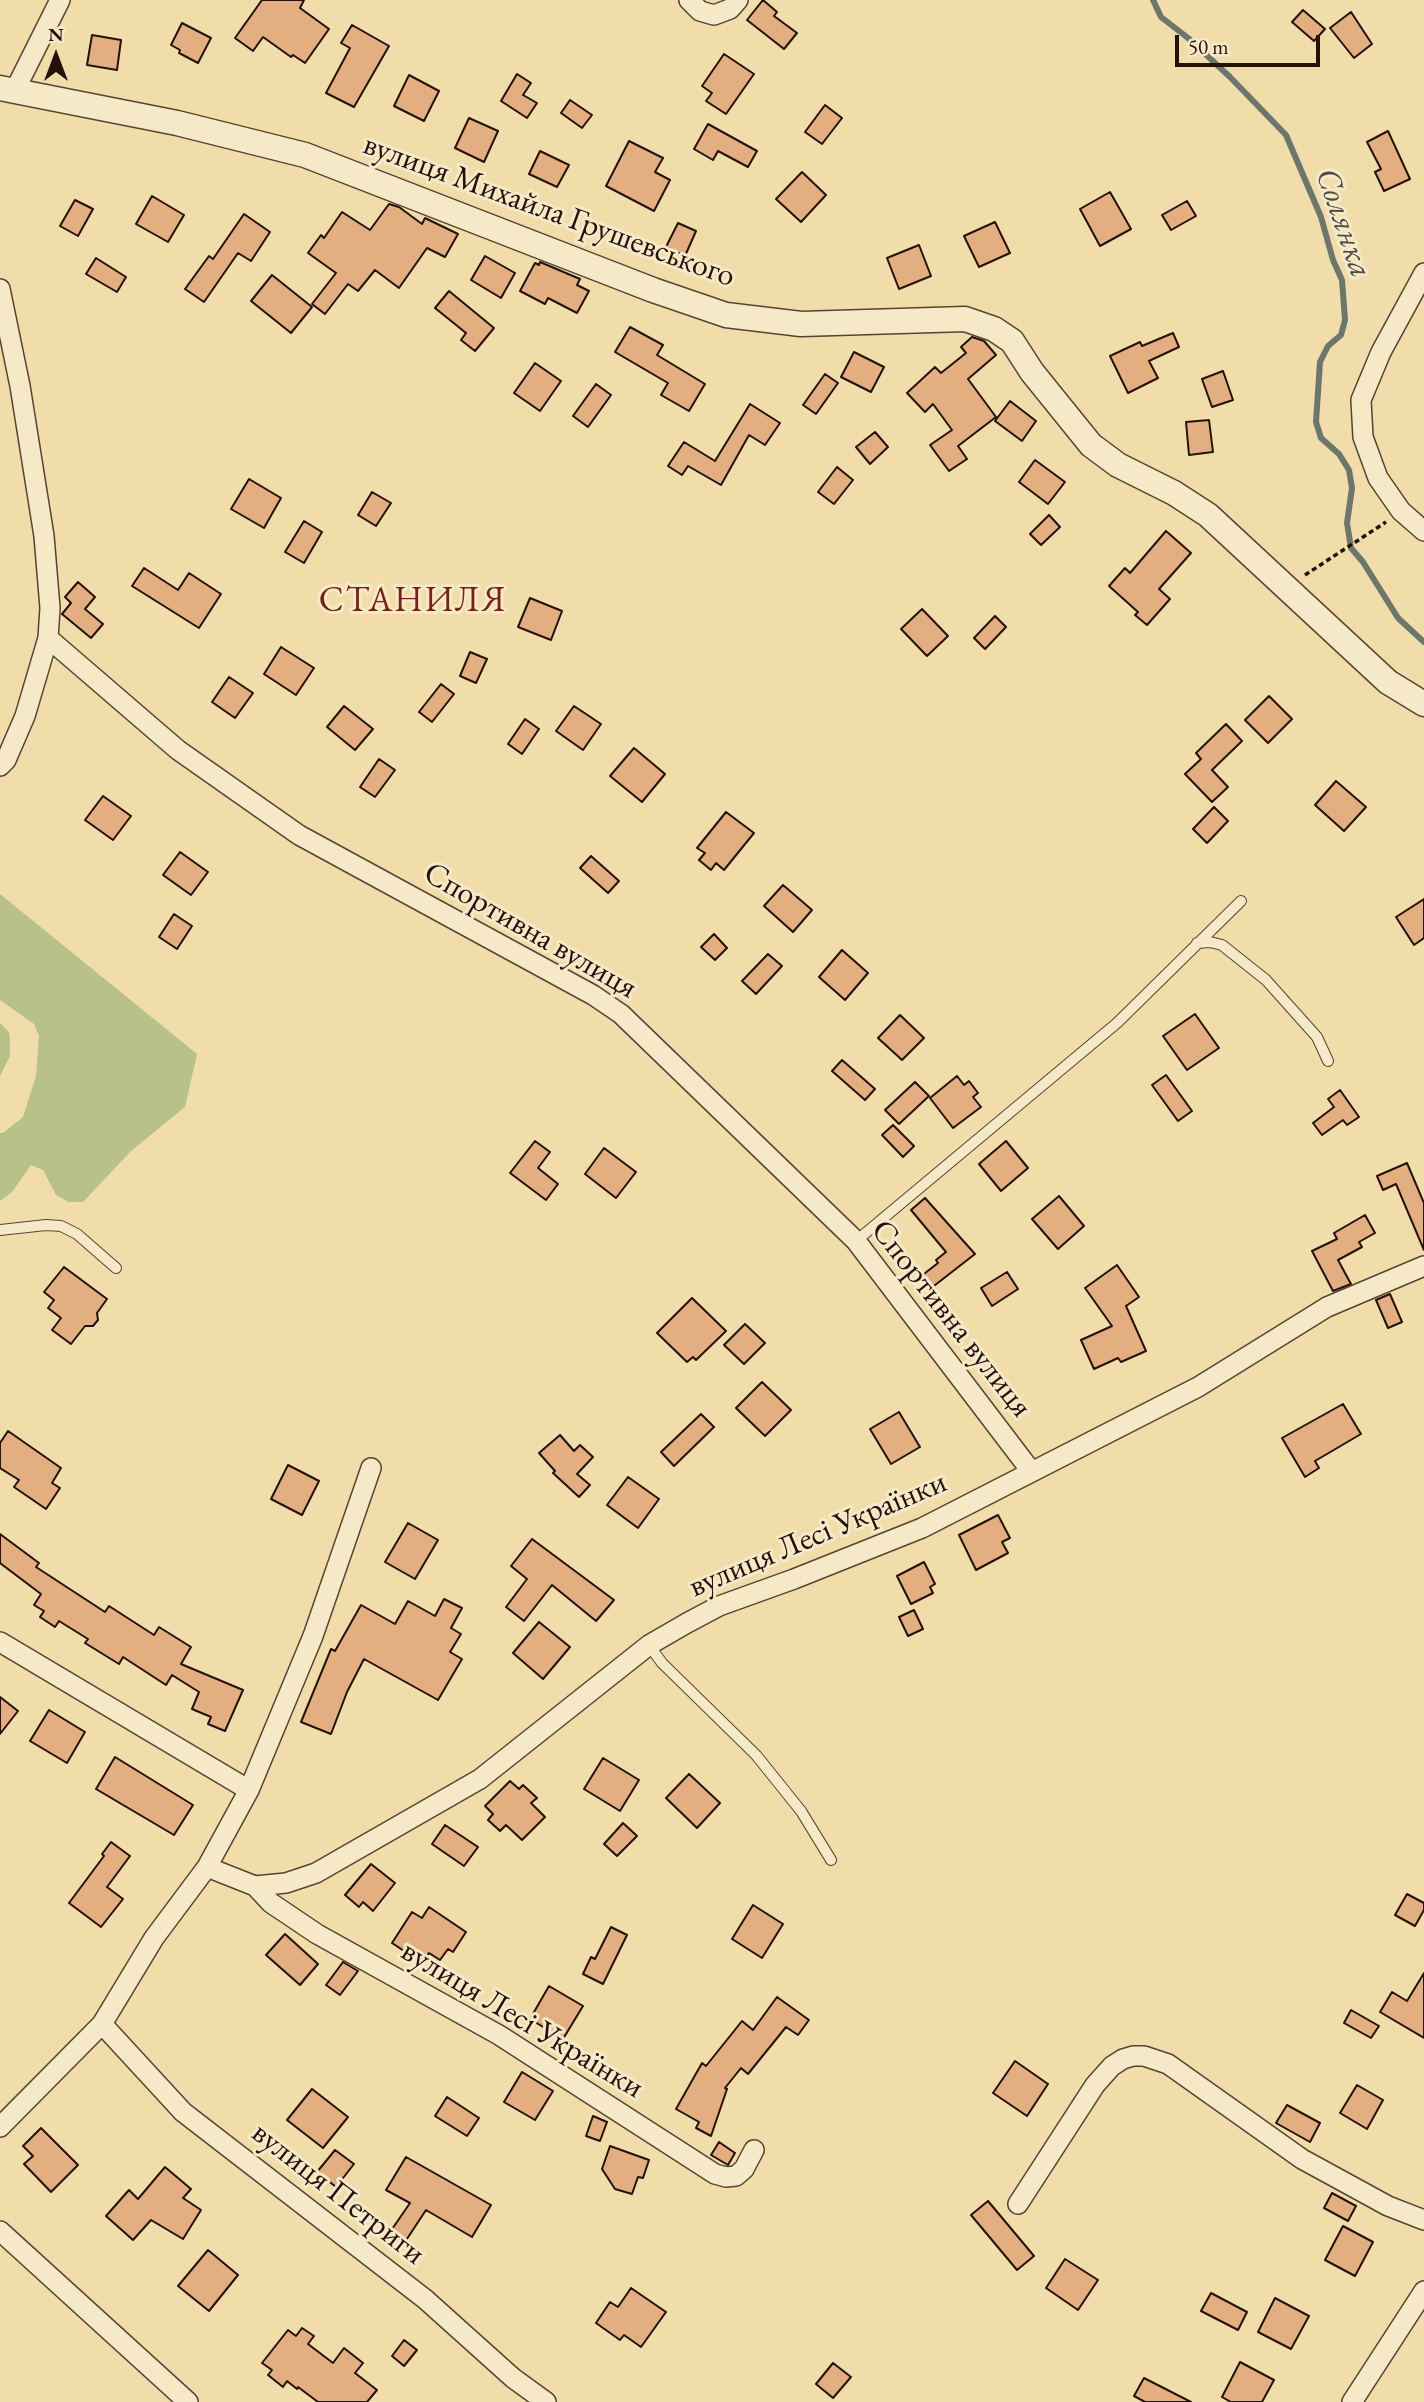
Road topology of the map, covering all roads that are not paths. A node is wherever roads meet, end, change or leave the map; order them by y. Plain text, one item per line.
1 (60, 0) edge
2 (690, 0) edge
3 (738, 0) edge
4 (8, 89) edge
5 (1424, 273) edge
6 (0, 289) edge
7 (1424, 531) edge
8 (48, 638) junction
9 (1424, 704) edge
10 (0, 766) edge
11 (1241, 901) dead end
12 (1196, 943) junction
13 (1328, 1061) dead end
14 (0, 1230) edge
15 (856, 1241) junction
16 (1424, 1266) edge
17 (117, 1268) dead end
18 (371, 1468) dead end
19 (1031, 1471) junction
20 (0, 1642) edge
21 (649, 1645) junction
22 (249, 1790) junction
23 (831, 1860) dead end
24 (207, 1867) junction
25 (256, 1886) junction
26 (102, 2024) junction
27 (0, 2127) edge
28 (754, 2150) dead end
29 (1018, 2204) dead end
30 (1424, 2220) edge
31 (0, 2231) edge
32 (1424, 2291) edge
33 (188, 2402) edge
34 (546, 2402) edge
35 (1352, 2402) edge

1 - 4 street, вулиця Михайла Грушевського
2 - 3 street
4 - 9 street, вулиця Михайла Грушевського
5 - 7 street
6 - 8 street
8 - 10 street
8 - 15 street, Спортивна вулиця
11 - 12 lane
12 - 13 lane
12 - 15 lane
14 - 17 lane
15 - 19 street, Спортивна вулиця
16 - 19 street, вулиця Лесі Українки
18 - 22 street
19 - 21 street, вулиця Лесі Українки
20 - 22 street
21 - 23 lane
21 - 25 street, вулиця Лесі Українки
22 - 24 street
24 - 25 street, вулиця Лесі Українки
24 - 26 street
25 - 28 street, вулиця Лесі Українки
26 - 27 street
26 - 34 street, вулиця Петриги
29 - 30 street
31 - 33 street
32 - 35 street

